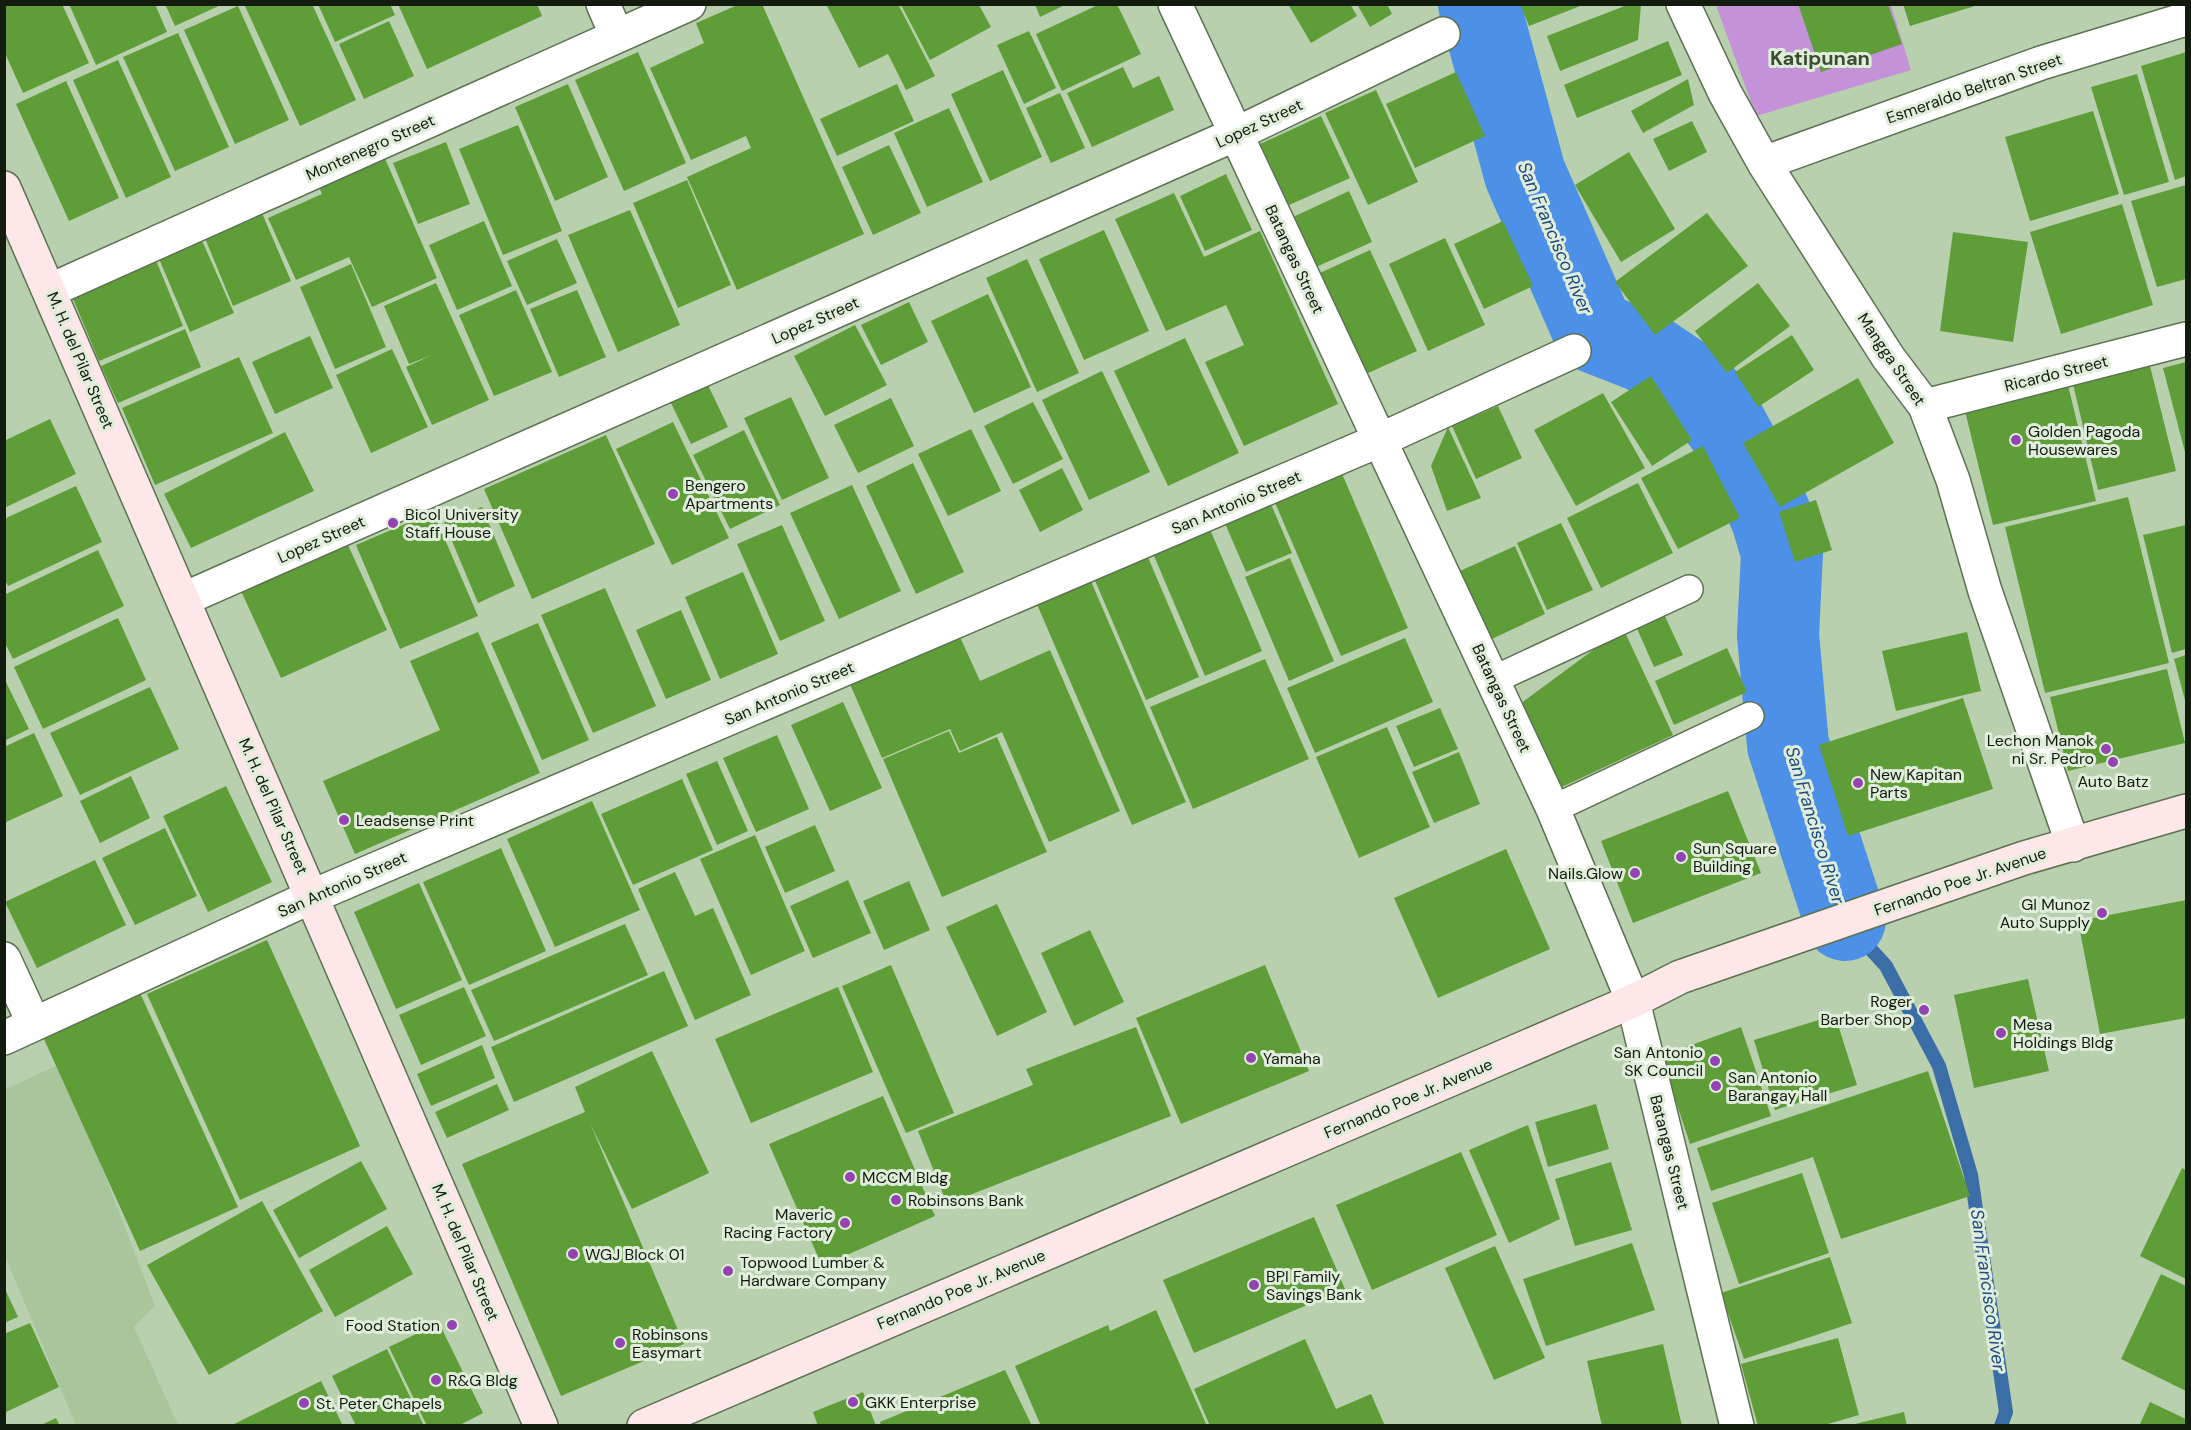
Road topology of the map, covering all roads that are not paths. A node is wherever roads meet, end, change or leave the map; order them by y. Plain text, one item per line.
1 (603, 4) edge
2 (689, 4) edge
3 (1174, 4) edge
4 (1683, 4) edge
5 (2187, 19) edge
6 (1443, 34) dead end
7 (617, 36) junction
8 (1236, 135) junction
9 (1764, 163) junction
10 (4, 188) edge
11 (51, 290) junction
12 (2187, 339) edge
13 (1574, 351) dead end
14 (1925, 406) junction
15 (1380, 440) junction
16 (1689, 588) dead end
17 (184, 599) junction
18 (1493, 680) junction
19 (1750, 716) dead end
20 (1553, 809) junction
21 (2187, 811) edge
22 (2073, 845) junction
23 (313, 896) junction
24 (4, 959) edge
25 (1633, 1001) junction
26 (34, 1024) junction
27 (4, 1038) edge
28 (541, 1425) edge
29 (644, 1425) edge
30 (1737, 1425) edge

1 - 7 street
2 - 7 street, Montenegro Street
3 - 8 street, Batangas Street
4 - 9 street, Mangga Street
5 - 9 street, Esmeraldo Beltran Street
6 - 8 street, Lopez Street
7 - 11 street, Montenegro Street
8 - 15 street, Batangas Street
8 - 17 street, Lopez Street
9 - 14 street, Mangga Street
10 - 11 main road, M. H. del Pilar Street
11 - 17 main road, M. H. del Pilar Street
12 - 14 street, Ricardo Street
13 - 15 street, San Antonio Street
14 - 22 street, Mangga Street
15 - 18 street, Batangas Street
15 - 23 street, San Antonio Street
16 - 18 lane
17 - 23 main road, M. H. del Pilar Street
18 - 20 street, Batangas Street
19 - 20 lane
20 - 25 street, Batangas Street
21 - 22 main road, Fernando Poe Jr. Avenue
22 - 25 main road, Fernando Poe Jr. Avenue
23 - 26 street, San Antonio Street
23 - 28 main road, M. H. del Pilar Street
24 - 26 street
25 - 29 main road, Fernando Poe Jr. Avenue
25 - 30 street, Batangas Street
26 - 27 street, San Antonio Street

